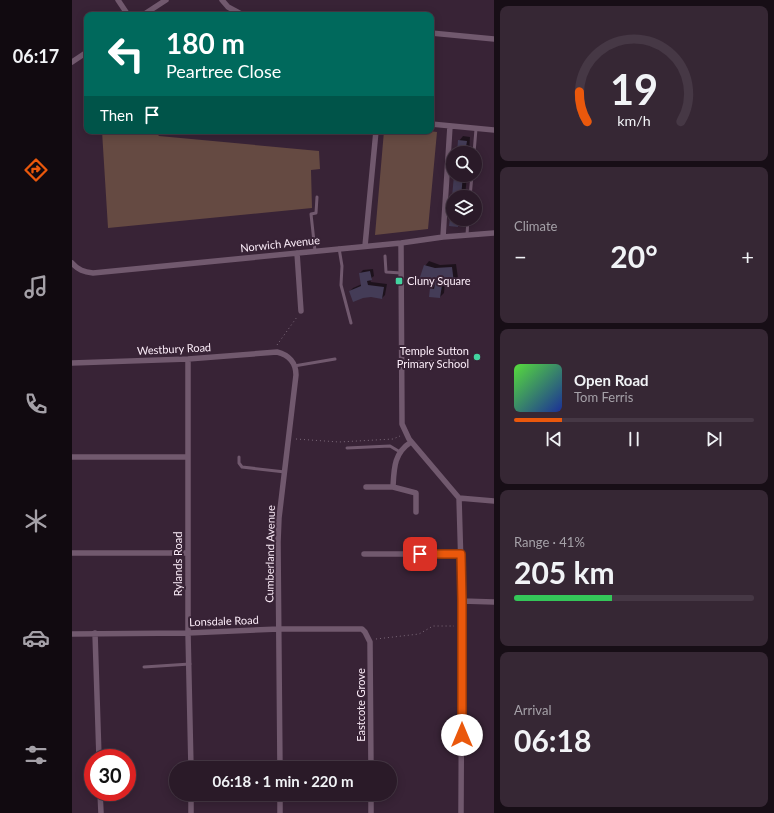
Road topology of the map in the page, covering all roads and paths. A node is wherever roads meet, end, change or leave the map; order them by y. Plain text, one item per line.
1 (118, 0) edge
2 (166, 0) edge
3 (222, 0) edge
4 (126, 12) edge
5 (148, 12) edge
6 (237, 12) edge
7 (434, 33) edge
8 (494, 39) edge
9 (84, 54) edge
10 (72, 62) edge
11 (434, 124) edge
12 (450, 126) junction
13 (476, 128) junction
14 (494, 130) edge
15 (376, 134) edge
16 (475, 146) edge
17 (317, 197) dead end
18 (468, 226) edge
19 (494, 232) edge
20 (467, 235) junction
21 (442, 237) junction
22 (401, 243) junction
23 (365, 246) junction
24 (339, 248) junction
25 (315, 251) junction
26 (297, 252) junction
27 (385, 256) dead end
28 (72, 263) edge
29 (401, 273) junction
30 (301, 311) joint
31 (351, 323) dead end
32 (274, 352) junction
33 (188, 359) junction
34 (335, 359) dead end
35 (454, 361) dead end
36 (402, 362) junction
37 (72, 363) edge
38 (294, 366) junction
39 (406, 434) junction
40 (288, 439) junction
41 (411, 442) junction
42 (347, 448) dead end
43 (400, 452) junction
44 (187, 457) junction
45 (239, 457) dead end
46 (72, 458) edge
47 (284, 472) junction
48 (393, 486) junction
49 (366, 487) dead end
50 (459, 498) junction
51 (494, 501) edge
52 (416, 512) dead end
53 (72, 553) edge
54 (188, 553) junction
55 (364, 554) dead end
56 (461, 554) junction
57 (462, 601) junction
58 (494, 602) edge
59 (462, 626) junction
60 (279, 629) junction
61 (188, 632) junction
62 (95, 633) junction
63 (72, 634) edge
64 (370, 640) junction
65 (190, 664) junction
66 (144, 667) dead end
67 (100, 749) edge
68 (191, 761) edge
69 (280, 761) edge
70 (371, 761) edge
71 (100, 801) edge
72 (191, 801) edge
73 (280, 801) edge
74 (371, 801) edge
75 (101, 813) edge
76 (191, 813) edge
77 (280, 813) edge
78 (371, 813) edge
79 (461, 813) edge

1 - 4 street
2 - 5 street
3 - 6 street
7 - 8 street
9 - 10 street
11 - 12 street
12 - 13 street
12 - 21 street
13 - 14 street
13 - 16 lane
15 - 23 street
17 - 25 lane
18 - 20 lane
19 - 20 street, Norwich Avenue
20 - 21 street, Norwich Avenue
21 - 22 street, Norwich Avenue
22 - 23 street, Norwich Avenue
22 - 29 street
23 - 24 street, Norwich Avenue
24 - 25 street, Norwich Avenue
24 - 31 lane
25 - 26 street, Norwich Avenue
26 - 28 street, Norwich Avenue
26 - 30 street
27 - 29 lane
29 - 36 street
30 - 32 path
32 - 33 street, Westbury Road
32 - 38 street
33 - 37 street, Westbury Road
33 - 44 street, Rylands Road
34 - 38 lane
35 - 36 lane
36 - 39 street
38 - 40 street, Cumberland Avenue
39 - 40 path
39 - 41 street
40 - 47 street, Cumberland Avenue
41 - 43 street
41 - 50 street
42 - 43 lane
43 - 48 street
44 - 46 street
44 - 54 street, Rylands Road
45 - 47 lane
47 - 60 street, Cumberland Avenue
48 - 49 street
48 - 52 street
50 - 51 street
50 - 56 street
53 - 54 street
54 - 61 street, Rylands Road
55 - 56 street
56 - 57 street
57 - 58 street
57 - 59 street
59 - 64 path
59 - 79 street
60 - 61 street, Lonsdale Road
60 - 64 street, Lonsdale Road
60 - 69 street, Cumberland Avenue
61 - 62 street, Lonsdale Road
61 - 65 street, Rylands Road
62 - 63 street, Lonsdale Road
62 - 67 street
64 - 70 street, Eastcote Grove
65 - 66 lane
65 - 68 street, Rylands Road
71 - 75 street
72 - 76 street
73 - 77 street
74 - 78 street

